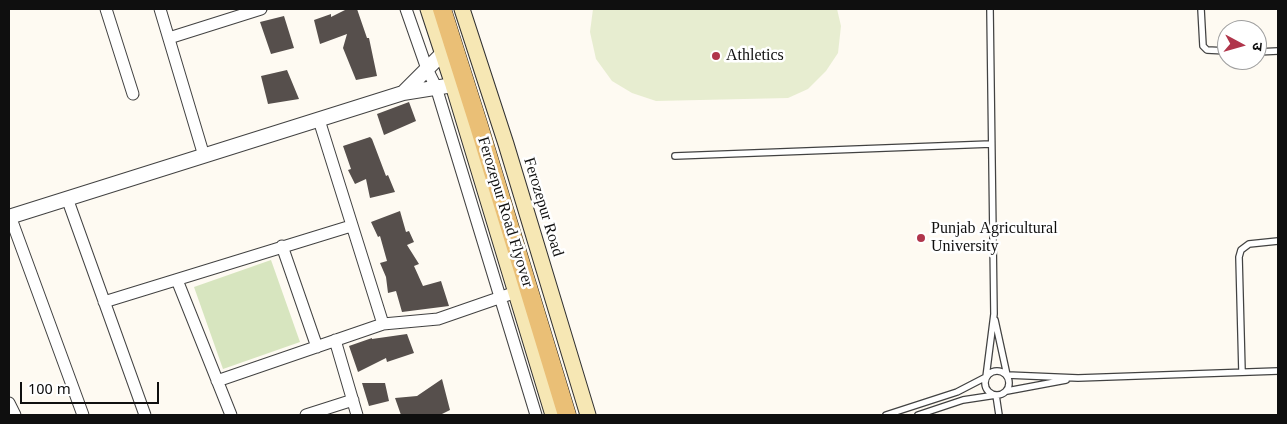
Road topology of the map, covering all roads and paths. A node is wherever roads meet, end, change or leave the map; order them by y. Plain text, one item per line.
1 (106, 9) edge
2 (160, 9) edge
3 (261, 9) edge
4 (406, 9) edge
5 (428, 9) edge
6 (442, 9) edge
7 (453, 9) edge
8 (462, 9) edge
9 (990, 9) edge
10 (1201, 9) edge
11 (169, 38) junction
12 (1217, 51) edge
13 (442, 54) junction
14 (428, 69) junction
15 (453, 85) junction
16 (436, 87) junction
17 (404, 92) junction
18 (133, 94) dead end
19 (319, 120) junction
20 (991, 144) junction
21 (204, 156) junction
22 (675, 156) dead end
23 (67, 198) junction
24 (9, 216) edge
25 (351, 226) junction
26 (1278, 241) edge
27 (282, 246) junction
28 (177, 280) junction
29 (516, 292) junction
30 (499, 297) junction
31 (104, 302) junction
32 (994, 314) junction
33 (383, 324) junction
34 (336, 340) junction
35 (317, 347) junction
36 (1278, 370) edge
37 (1242, 372) junction
38 (1007, 375) junction
39 (986, 377) junction
40 (1078, 378) junction
41 (218, 381) junction
42 (1007, 391) junction
43 (996, 395) junction
44 (353, 400) junction
45 (9, 403) edge
46 (15, 415) edge
47 (83, 415) edge
48 (145, 415) edge
49 (231, 415) edge
50 (306, 415) edge
51 (357, 415) edge
52 (536, 415) edge
53 (553, 415) edge
54 (567, 415) edge
55 (578, 415) edge
56 (588, 415) edge
57 (886, 415) edge
58 (918, 415) edge
59 (1000, 415) edge

1 - 18 street
2 - 11 street
3 - 11 street
4 - 14 street
5 - 13 main road
6 - 54 main road, Ferozepur Road Flyover
7 - 55 main road, Ferozepur Road Flyover
8 - 56 main road, Ferozepur Road
9 - 20 lane
10 - 12 lane
11 - 21 street
13 - 14 street
13 - 15 main road
14 - 16 street
14 - 17 street
15 - 16 street
15 - 29 main road
16 - 17 street
16 - 30 street
17 - 19 street
19 - 21 street
19 - 25 street
20 - 22 lane
20 - 32 lane
21 - 23 street
23 - 24 street
23 - 31 street
24 - 47 street
25 - 27 street
25 - 33 street
26 - 37 lane
27 - 28 street
27 - 35 street
28 - 31 street
28 - 41 street
29 - 30 street
29 - 53 main road
30 - 33 street
30 - 52 street
31 - 48 street
32 - 38 lane
32 - 39 lane
33 - 34 street
34 - 35 street
34 - 44 street
35 - 41 street
36 - 37 lane
37 - 40 lane
38 - 39 lane
38 - 40 lane
38 - 42 lane
39 - 43 lane
39 - 57 lane
40 - 42 lane
41 - 49 street
42 - 43 lane
43 - 58 lane
43 - 59 lane
44 - 50 street
44 - 51 street
45 - 46 street

